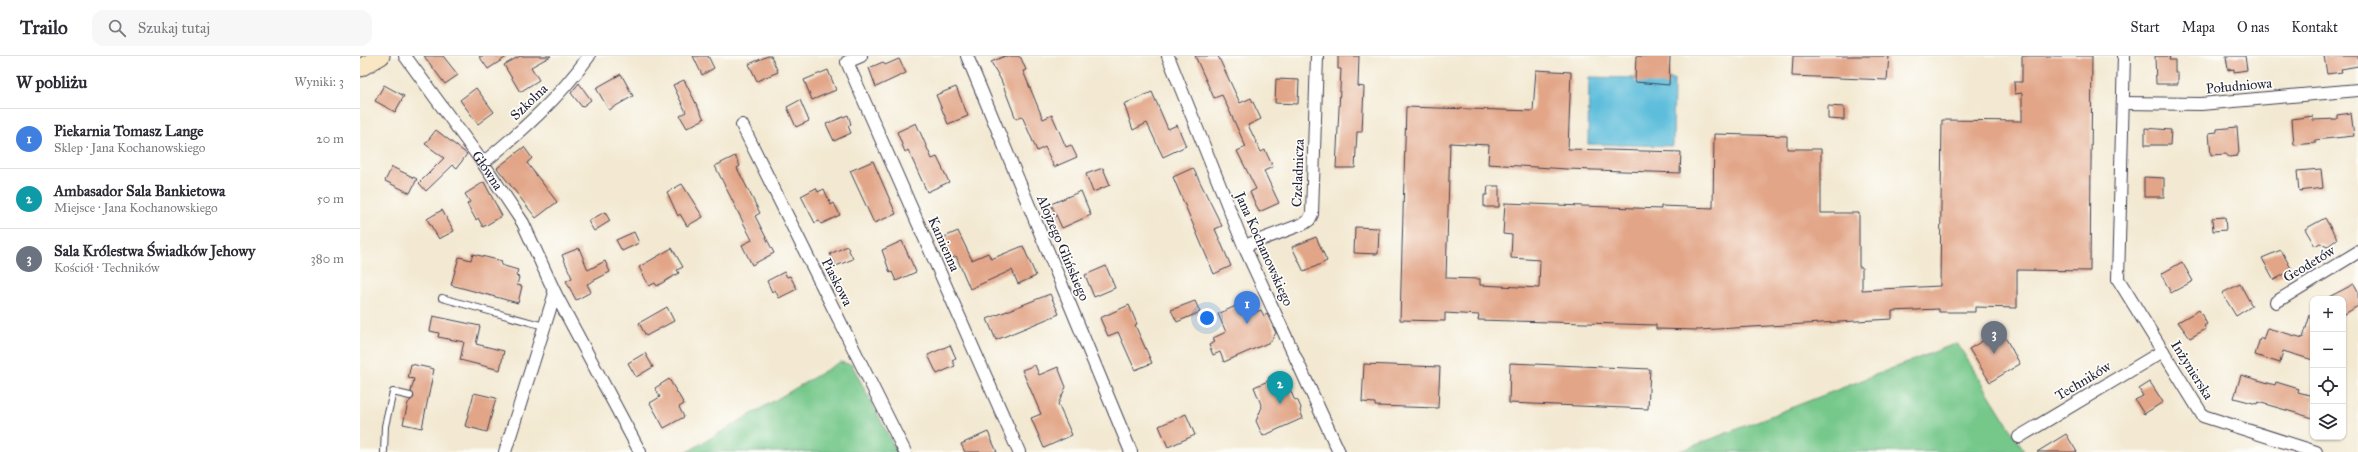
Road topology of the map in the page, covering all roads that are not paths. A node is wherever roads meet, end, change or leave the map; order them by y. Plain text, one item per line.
1 (381, 56) edge
2 (405, 56) edge
3 (588, 56) edge
4 (861, 56) edge
5 (966, 56) edge
6 (1168, 56) edge
7 (1317, 56) edge
8 (2124, 56) edge
9 (360, 68) edge
10 (2358, 90) edge
11 (2123, 103) junction
12 (742, 125) dead end
13 (483, 163) junction
14 (1244, 246) junction
15 (2358, 252) edge
16 (555, 293) junction
17 (442, 298) dead end
18 (2276, 302) dead end
19 (544, 326) junction
20 (2163, 351) junction
21 (410, 396) dead end
22 (2019, 437) dead end
23 (384, 452) edge
24 (505, 452) edge
25 (640, 452) edge
26 (906, 452) edge
27 (1019, 452) edge
28 (1131, 452) edge
29 (1339, 452) edge
30 (2316, 452) edge

1 - 9 street
2 - 13 street, Główna
3 - 13 street, Szkolna
4 - 27 street, Kamienna
5 - 28 street, Alojzego Glińskiego
6 - 14 street, Jana Kochanowskiego
7 - 14 street, Czeladnicza
8 - 11 street
10 - 11 street, Południowa
11 - 20 street, Inżynierska
12 - 26 street, Piaskowa
13 - 16 street, Główna
14 - 29 street, Jana Kochanowskiego
15 - 18 street, Geodetów
16 - 19 street
16 - 25 street, Główna
17 - 19 lane
19 - 24 street
20 - 22 street, Techników
20 - 30 street, Inżynierska
21 - 23 lane

